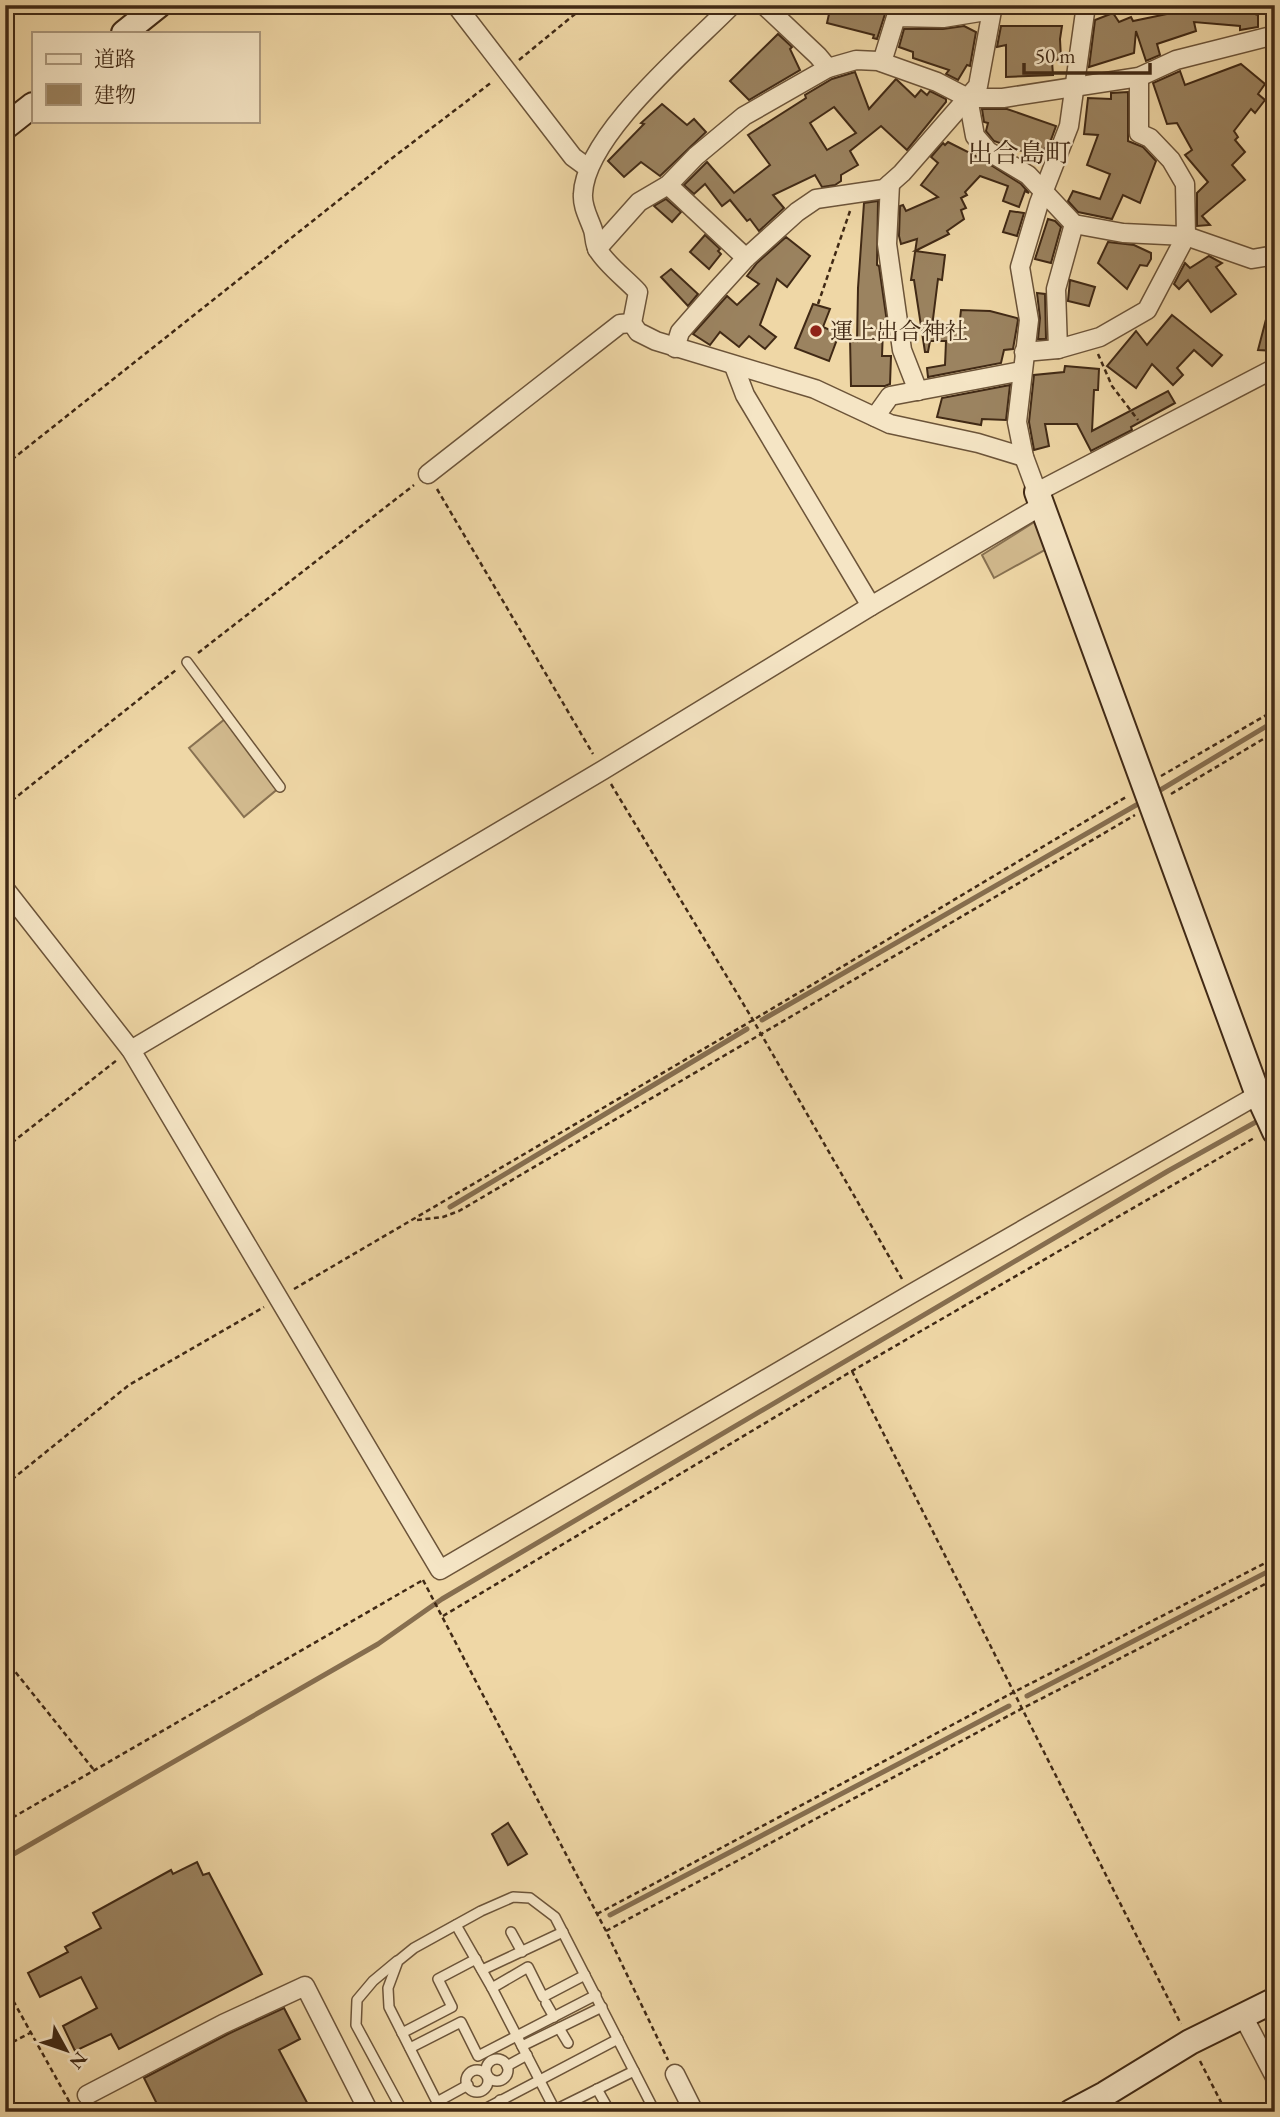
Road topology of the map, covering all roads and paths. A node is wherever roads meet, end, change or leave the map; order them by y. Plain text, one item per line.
1 (159, 5) edge
2 (456, 5) edge
3 (586, 5) edge
4 (732, 5) edge
5 (764, 5) edge
6 (1086, 5) edge
7 (993, 7) edge
8 (125, 32) edge
9 (1275, 35) edge
10 (882, 62) junction
11 (828, 68) junction
12 (507, 71) junction
13 (1139, 77) junction
14 (1076, 87) junction
15 (968, 98) junction
16 (32, 106) edge
17 (5, 127) edge
18 (588, 168) junction
19 (890, 184) junction
20 (668, 185) junction
21 (1044, 191) junction
22 (856, 193) junction
23 (1074, 225) junction
24 (1186, 236) junction
25 (597, 249) junction
26 (1275, 255) edge
27 (746, 258) junction
28 (818, 304) dead end
29 (632, 323) junction
30 (1091, 338) junction
31 (676, 348) junction
32 (1058, 349) junction
33 (1024, 352) junction
34 (734, 366) junction
35 (1275, 368) edge
36 (1022, 371) junction
37 (918, 391) junction
38 (874, 417) junction
39 (1149, 435) junction
40 (1024, 457) junction
41 (5, 465) edge
42 (428, 474) junction
43 (1039, 499) junction
44 (871, 606) junction
45 (187, 662) junction
46 (1275, 710) edge
47 (1275, 732) edge
48 (603, 770) junction
49 (280, 787) dead end
50 (1147, 796) junction
51 (5, 806) edge
52 (5, 889) edge
53 (753, 1020) junction
54 (761, 1033) junction
55 (131, 1050) junction
56 (1269, 1111) edge
57 (5, 1148) edge
58 (414, 1220) junction
59 (911, 1294) junction
60 (279, 1298) junction
61 (852, 1371) junction
62 (5, 1485) edge
63 (1275, 1558) edge
64 (440, 1570) junction
65 (1275, 1579) edge
66 (423, 1580) junction
67 (443, 1616) junction
68 (5, 1658) edge
69 (1014, 1692) junction
70 (1023, 1708) junction
71 (94, 1770) junction
72 (5, 1822) edge
73 (597, 1913) junction
74 (456, 1925) junction
75 (606, 1931) junction
76 (511, 1932) dead end
77 (563, 1932) junction
78 (522, 1952) junction
79 (476, 1959) junction
80 (398, 1961) junction
81 (482, 1970) junction
82 (585, 1975) junction
83 (5, 1986) edge
84 (492, 1988) junction
85 (596, 1995) junction
86 (1275, 2000) edge
87 (546, 2003) dead end
88 (602, 2007) junction
89 (1243, 2016) junction
90 (554, 2017) junction
91 (559, 2028) junction
92 (30, 2033) junction
93 (402, 2033) junction
94 (517, 2036) junction
95 (618, 2039) junction
96 (1190, 2042) junction
97 (568, 2043) dead end
98 (5, 2046) edge
99 (410, 2048) junction
100 (524, 2051) junction
101 (507, 2066) junction
102 (634, 2071) junction
103 (675, 2074) joint
104 (488, 2077) junction
105 (1275, 2077) edge
106 (539, 2080) junction
107 (468, 2085) junction
108 (597, 2089) junction
109 (87, 2095) dead end
110 (500, 2099) junction
111 (437, 2102) junction
112 (555, 2111) edge
113 (75, 2112) edge
114 (369, 2112) edge
115 (403, 2112) edge
116 (442, 2112) edge
117 (478, 2112) edge
118 (506, 2112) edge
119 (610, 2112) edge
120 (655, 2112) edge
121 (694, 2112) edge
122 (1072, 2112) edge
123 (1226, 2112) edge

1 - 8 street
2 - 12 street
3 - 12 path
4 - 18 street
5 - 11 street
6 - 14 street
7 - 10 street
7 - 15 street
9 - 13 street
10 - 11 street
10 - 15 street
11 - 20 street
12 - 18 street
12 - 41 path
13 - 14 street
13 - 24 street
14 - 15 street
14 - 21 street
15 - 19 street
15 - 21 street
16 - 17 street
18 - 25 street
19 - 22 street
19 - 37 street
20 - 25 street
20 - 27 street
21 - 23 street
21 - 33 street
22 - 27 street
22 - 28 path
23 - 24 street
23 - 32 street
24 - 26 street
24 - 30 street
25 - 29 street
27 - 31 street
29 - 31 street
29 - 42 street
30 - 32 street
30 - 39 path
31 - 34 street
32 - 33 street
33 - 36 street
34 - 38 street
34 - 44 street
35 - 39 street
36 - 37 street
36 - 40 street
37 - 38 street
38 - 40 street
39 - 43 street
40 - 43 street
42 - 45 path
42 - 48 path
43 - 44 street
43 - 50 street
44 - 48 street
45 - 49 lane
45 - 51 path
46 - 50 path
47 - 50 path
48 - 53 path
48 - 55 street
50 - 53 path
50 - 54 path
50 - 56 street
52 - 55 street
53 - 54 path
53 - 58 path
54 - 58 path
54 - 59 path
55 - 57 path
55 - 60 street
56 - 59 street
56 - 61 path
58 - 60 path
59 - 64 street
60 - 62 path
60 - 64 street
61 - 67 path
61 - 69 path
63 - 69 path
64 - 66 path
65 - 70 path
66 - 67 path
66 - 71 path
67 - 73 path
68 - 71 path
69 - 70 path
69 - 73 path
70 - 75 path
70 - 96 path
71 - 72 path
73 - 75 path
74 - 77 lane
74 - 79 lane
74 - 80 lane
75 - 103 path
76 - 78 lane
77 - 78 lane
77 - 82 lane
78 - 81 lane
79 - 81 lane
79 - 93 lane
80 - 93 lane
80 - 115 lane
81 - 84 lane
82 - 84 lane
82 - 85 lane
83 - 92 path
84 - 94 lane
85 - 88 lane
85 - 90 lane
86 - 89 street
87 - 90 lane
88 - 91 lane
88 - 95 lane
89 - 96 street
89 - 105 street
90 - 94 lane
91 - 97 lane
91 - 100 lane
92 - 98 path
92 - 113 path
93 - 99 lane
94 - 99 lane
94 - 100 lane
95 - 102 lane
95 - 106 lane
96 - 122 street
96 - 123 path
99 - 111 lane
100 - 101 lane
100 - 106 lane
101 - 104 lane
101 - 104 lane
102 - 108 lane
102 - 120 lane
103 - 121 street
104 - 107 lane
104 - 107 lane
106 - 110 lane
106 - 112 lane
107 - 111 lane
108 - 112 lane
108 - 119 lane
109 - 114 street
110 - 117 lane
110 - 118 lane
111 - 116 lane

